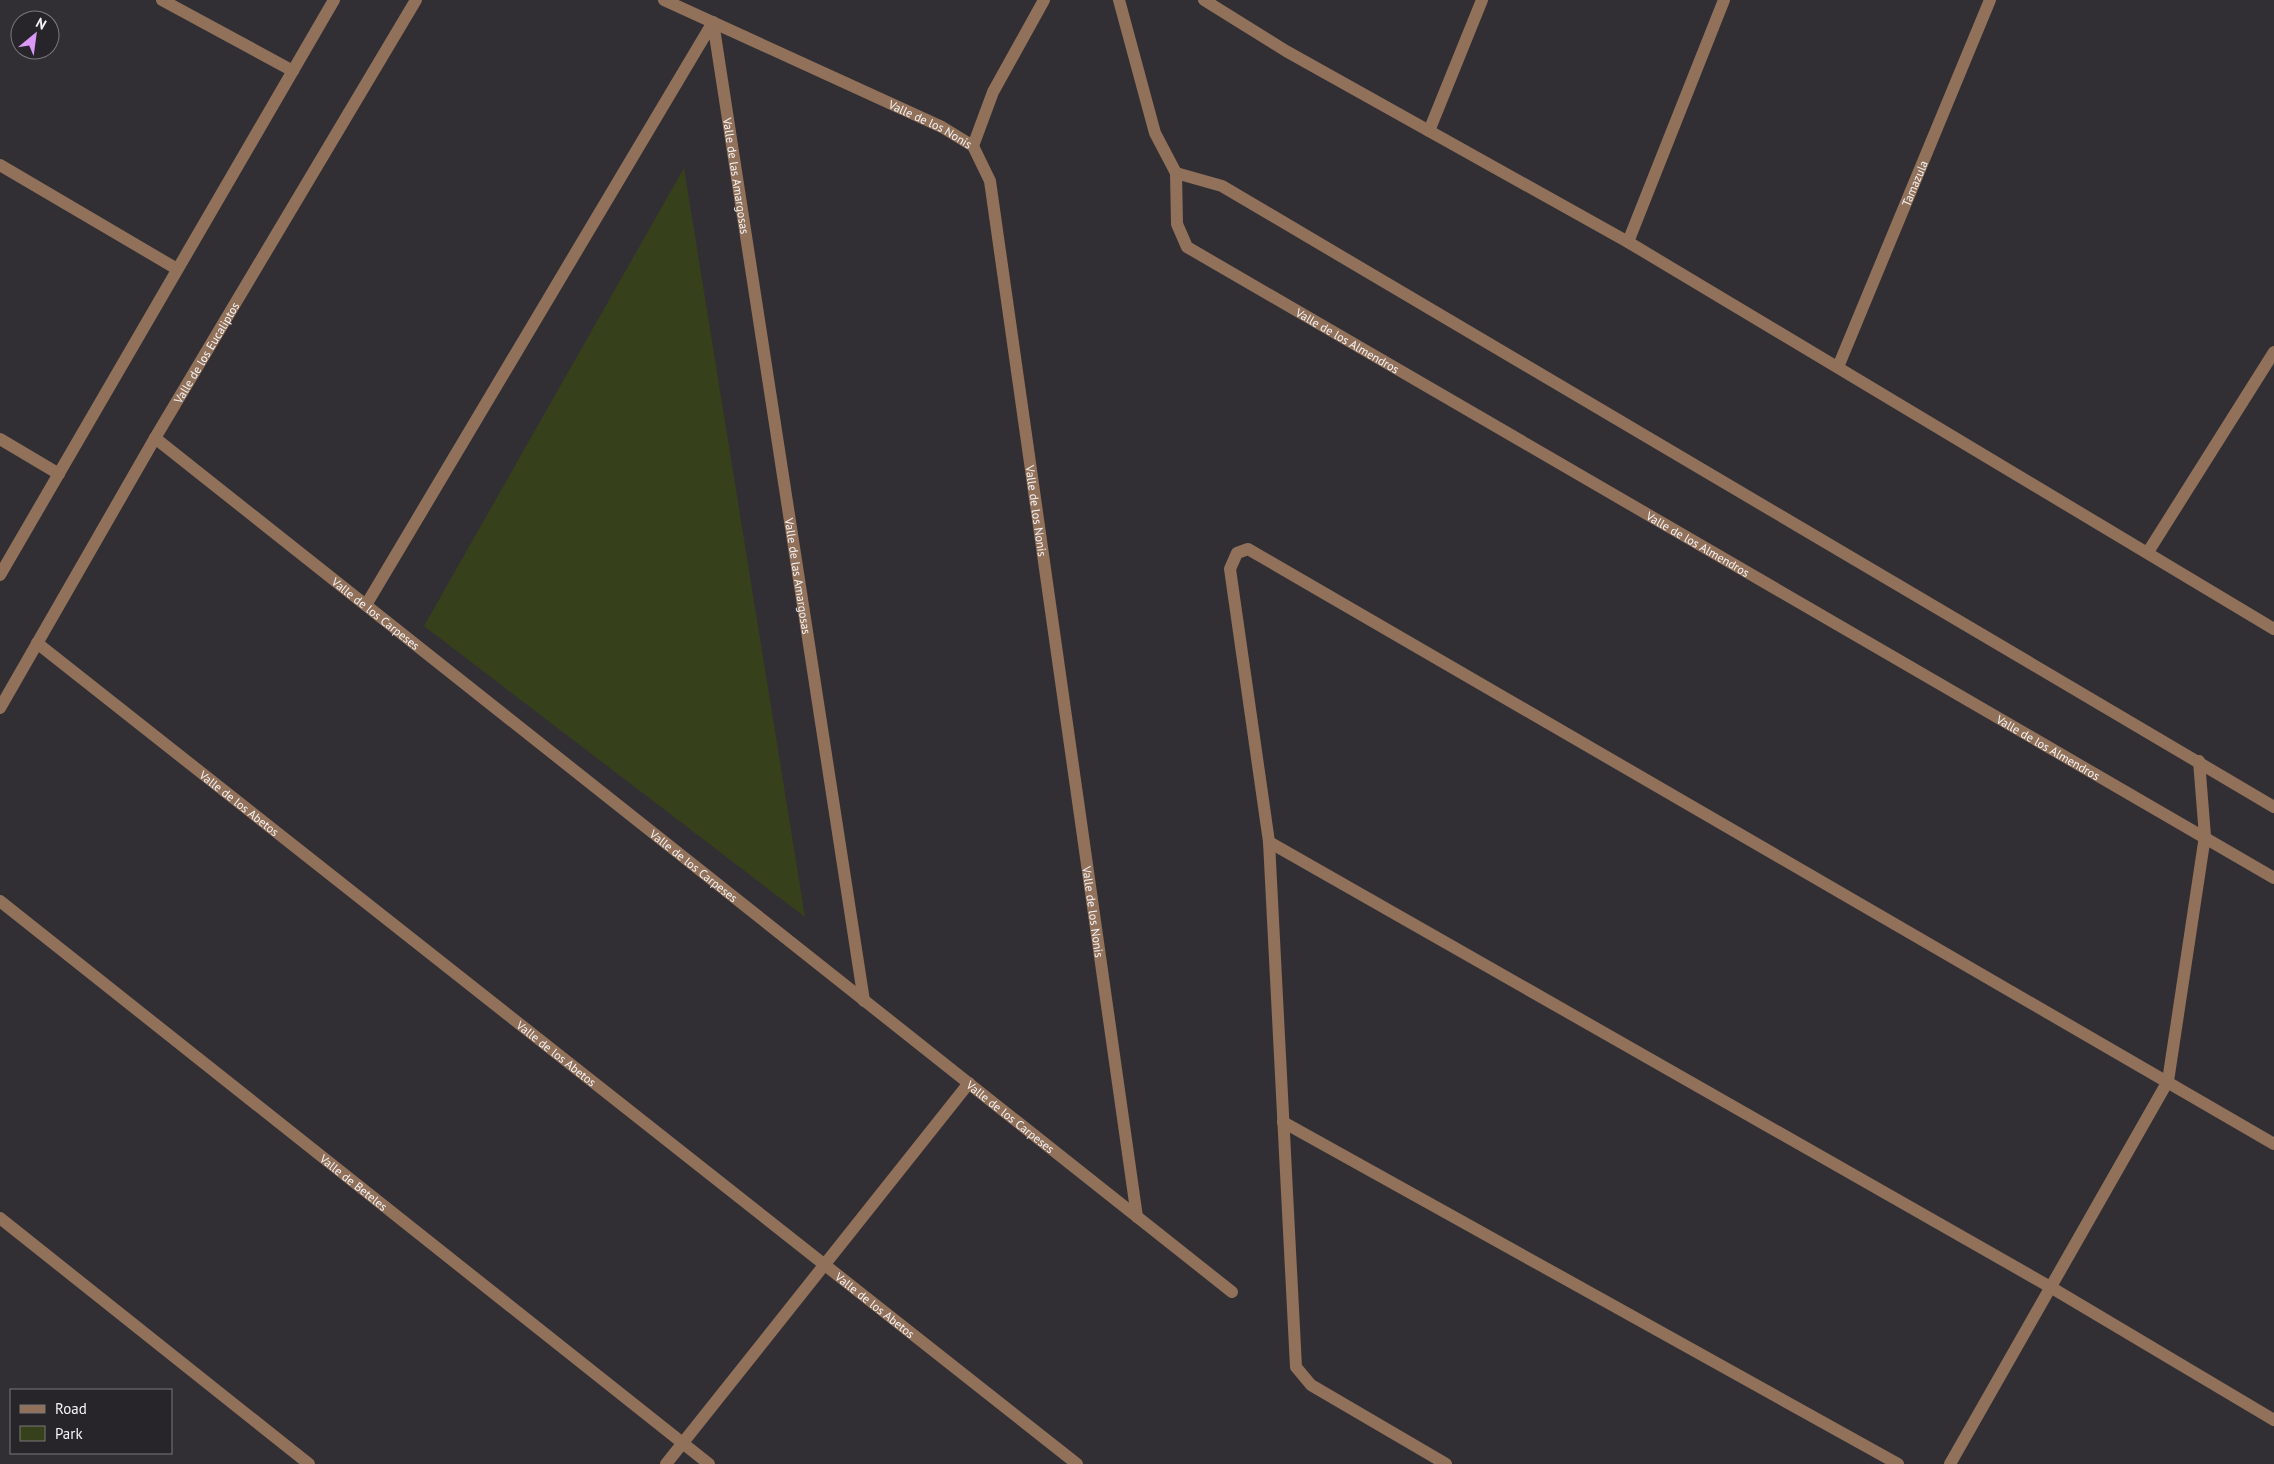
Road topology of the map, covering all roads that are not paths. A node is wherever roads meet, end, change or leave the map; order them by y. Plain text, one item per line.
1 (162, 0) edge
2 (334, 0) edge
3 (416, 0) edge
4 (664, 0) edge
5 (1044, 0) edge
6 (1118, 0) edge
7 (1482, 0) edge
8 (1724, 0) edge
9 (1990, 0) edge
10 (1212, 2) edge
11 (713, 22) junction
12 (293, 71) junction
13 (1429, 131) junction
14 (973, 146) junction
15 (0, 165) edge
16 (1176, 173) junction
17 (1628, 242) junction
18 (178, 269) junction
19 (2274, 352) edge
20 (1838, 367) junction
21 (156, 438) junction
22 (0, 439) edge
23 (59, 474) junction
24 (2148, 552) junction
25 (0, 575) edge
26 (366, 605) junction
27 (2274, 629) edge
28 (37, 643) junction
29 (0, 708) edge
30 (2199, 761) junction
31 (2274, 807) edge
32 (2205, 836) junction
33 (1269, 842) junction
34 (2274, 878) edge
35 (0, 901) edge
36 (864, 1001) junction
37 (2168, 1081) junction
38 (969, 1083) junction
39 (1283, 1122) junction
40 (2274, 1144) edge
41 (1137, 1217) junction
42 (0, 1218) edge
43 (824, 1265) junction
44 (2052, 1288) junction
45 (1232, 1292) dead end
46 (2274, 1420) edge
47 (682, 1443) junction
48 (309, 1464) edge
49 (666, 1464) edge
50 (709, 1464) edge
51 (1077, 1464) edge
52 (1446, 1464) edge
53 (1898, 1464) edge
54 (1950, 1464) edge

1 - 12 street
2 - 12 street
3 - 21 street, Valle de los Eucaliptos
4 - 11 street, Valle de los Nonis
5 - 14 street
6 - 16 street, Valle de los Almendros
7 - 13 street
8 - 17 street
9 - 20 street, Tamazula
10 - 13 street
11 - 14 street, Valle de los Nonis
11 - 26 street
11 - 36 street, Valle de las Amargosas
12 - 18 street
13 - 17 street
14 - 41 street, Valle de los Nonis
15 - 18 street
16 - 30 street
16 - 32 street, Valle de los Almendros
17 - 20 street
18 - 23 street
19 - 24 street
20 - 24 street
21 - 26 street, Valle de los Carpeses
21 - 28 street, Valle de los Eucaliptos
22 - 23 street
23 - 25 street
24 - 27 street
26 - 36 street, Valle de los Carpeses
28 - 29 street, Valle de los Eucaliptos
28 - 43 street, Valle de los Abetos
30 - 31 street
30 - 32 street
32 - 34 street, Valle de los Almendros
32 - 37 street
33 - 37 street
33 - 39 street
33 - 44 street
35 - 47 street, Valle de Beteles
36 - 38 street, Valle de los Carpeses
37 - 40 street
37 - 44 street
38 - 41 street, Valle de los Carpeses
38 - 43 street
39 - 52 street
39 - 53 street
41 - 45 street, Valle de los Carpeses
42 - 48 street
43 - 47 street
43 - 51 street, Valle de los Abetos
44 - 46 street
44 - 54 street
47 - 49 street
47 - 50 street, Valle de Beteles

